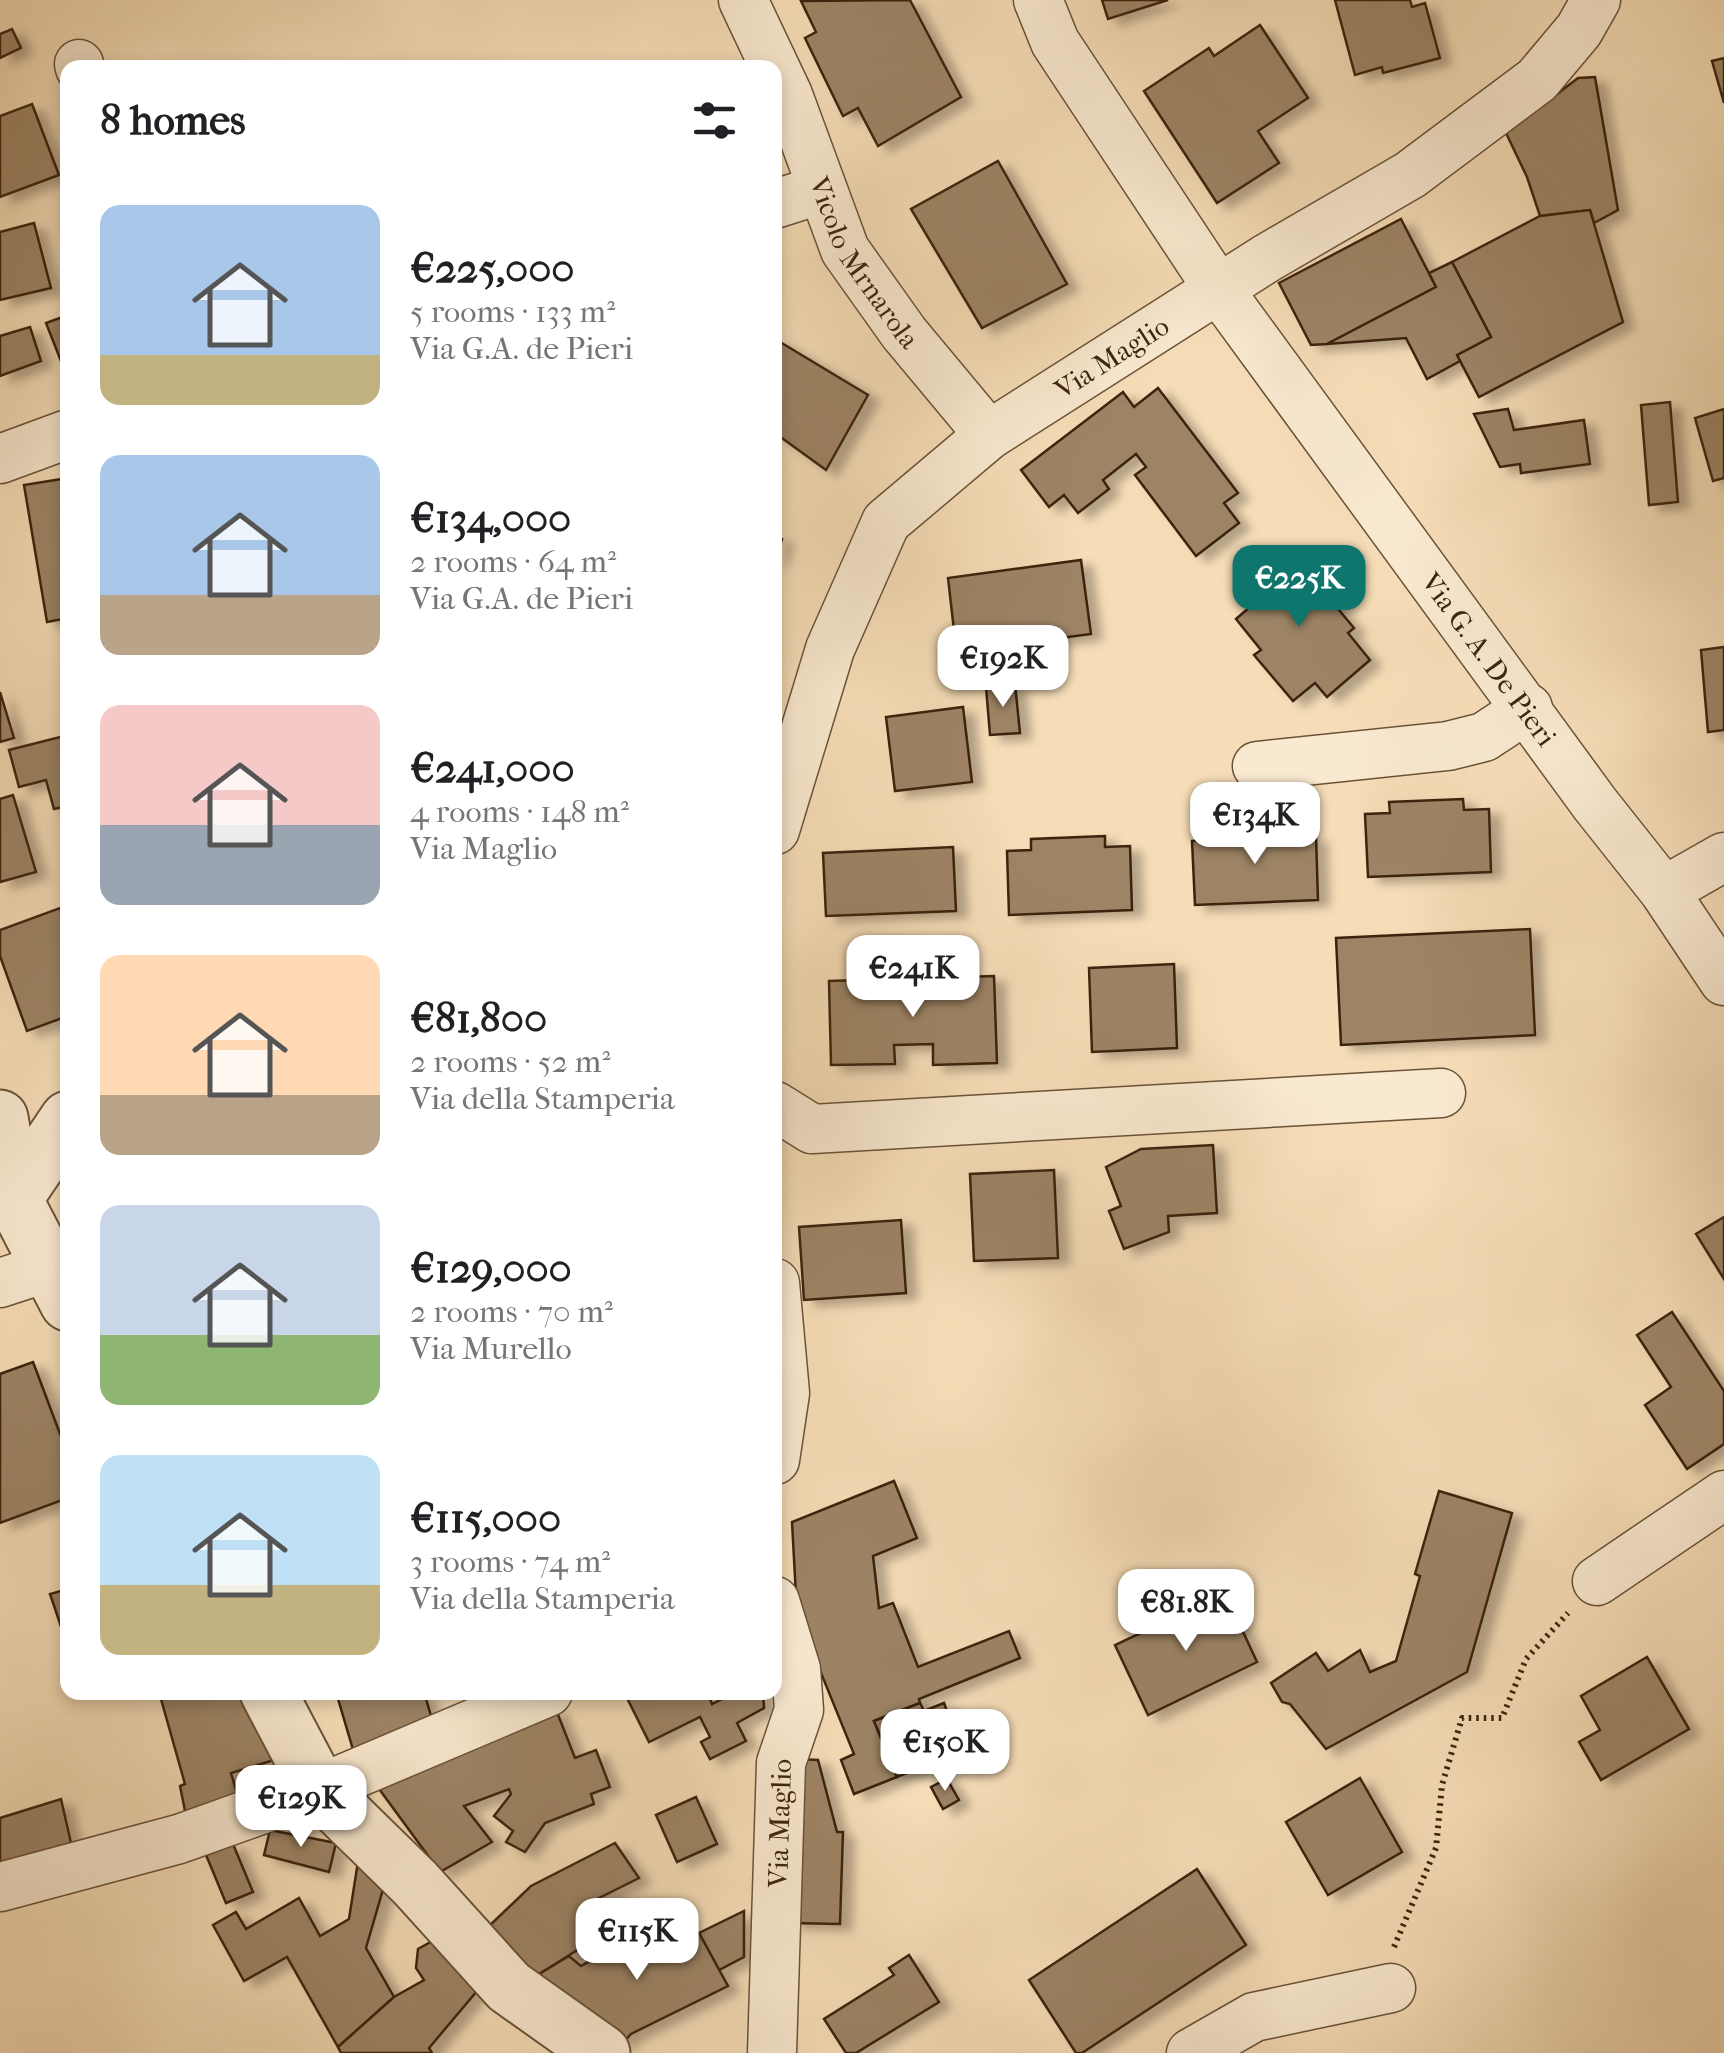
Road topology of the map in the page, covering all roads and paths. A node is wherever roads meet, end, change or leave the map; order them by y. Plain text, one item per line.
1 (743, 0) edge
2 (1038, 0) edge
3 (1596, 0) edge
4 (771, 60) edge
5 (782, 82) edge
6 (822, 189) junction
7 (782, 202) edge
8 (1218, 290) junction
9 (989, 434) junction
10 (60, 437) edge
11 (0, 458) edge
12 (1528, 708) junction
13 (1257, 766) dead end
14 (782, 807) edge
15 (1724, 857) edge
16 (1664, 891) junction
17 (1724, 981) edge
18 (1442, 1093) dead end
19 (782, 1111) edge
20 (0, 1118) edge
21 (60, 1131) edge
22 (14, 1199) junction
23 (39, 1284) edge
24 (782, 1360) edge
25 (782, 1414) edge
26 (1724, 1494) edge
27 (1596, 1581) joint
28 (782, 1624) edge
29 (272, 1700) edge
30 (529, 1700) edge
31 (318, 1789) junction
32 (0, 1888) edge
33 (1391, 1972) joint
34 (602, 2053) edge
35 (772, 2053) edge
36 (1191, 2053) edge

1 - 4 street, Vicolo Mrnarola
2 - 8 street, Via G. A. De Pieri
3 - 8 street, Via Maglio
5 - 6 street, Vicolo Mrnarola
6 - 7 street
6 - 9 street, Vicolo Mrnarola
8 - 9 street, Via Maglio
8 - 12 street, Via G. A. De Pieri
9 - 14 street, Via Maglio
10 - 11 street
12 - 13 street
12 - 16 street, Via G. A. De Pieri
15 - 16 street
16 - 17 street, Via G. A. De Pieri
18 - 19 street
20 - 22 street
21 - 22 street
22 - 23 street
24 - 25 street
26 - 27 street
27 - 33 path
28 - 35 street, Via Maglio
29 - 31 street
30 - 31 street
31 - 32 street
31 - 34 street
33 - 36 street

